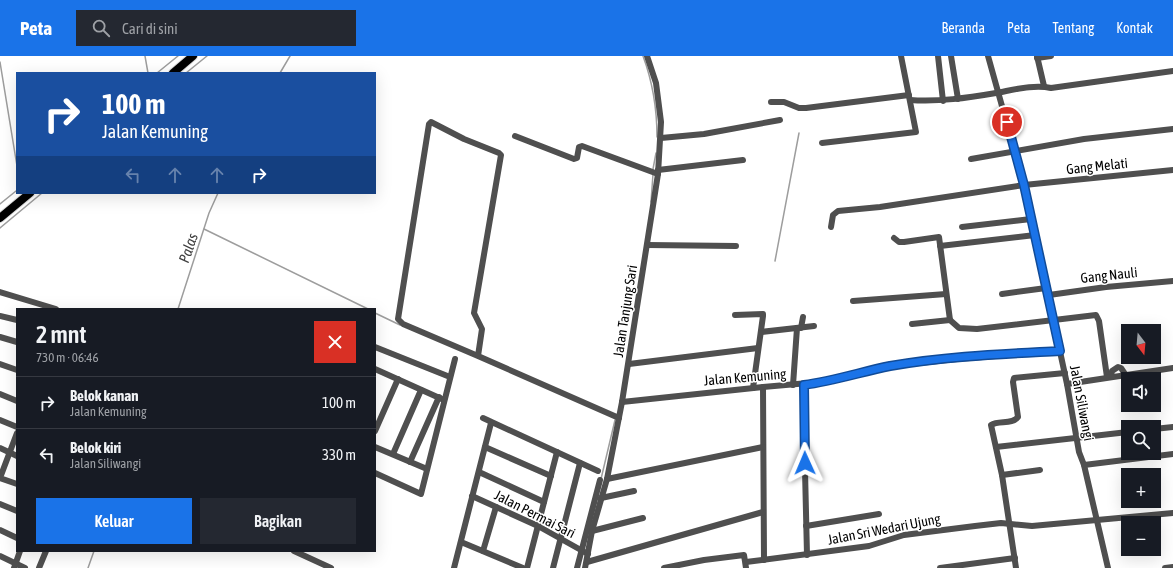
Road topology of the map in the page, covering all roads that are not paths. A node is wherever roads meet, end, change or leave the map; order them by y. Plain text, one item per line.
1 (193, 56) edge
2 (647, 56) edge
3 (900, 56) edge
4 (938, 56) edge
5 (951, 56) edge
6 (988, 56) edge
7 (1051, 56) edge
8 (1037, 57) edge
9 (1173, 71) edge
10 (174, 72) edge
11 (1044, 86) junction
12 (998, 93) junction
13 (909, 98) junction
14 (958, 99) junction
15 (943, 101) junction
16 (771, 102) dead end
17 (780, 120) dead end
18 (1173, 129) edge
19 (515, 136) dead end
20 (661, 138) junction
21 (822, 143) dead end
22 (1016, 152) junction
23 (971, 159) dead end
24 (743, 160) dead end
25 (1173, 170) edge
26 (658, 172) junction
27 (1024, 185) junction
28 (29, 194) edge
29 (0, 218) edge
30 (1031, 219) junction
31 (832, 227) dead end
32 (962, 227) dead end
33 (1035, 235) junction
34 (894, 238) dead end
35 (647, 245) junction
36 (736, 246) dead end
37 (940, 246) junction
38 (1173, 281) edge
39 (1046, 288) junction
40 (0, 292) edge
41 (946, 294) junction
42 (1002, 294) dead end
43 (1049, 295) junction
44 (853, 301) dead end
45 (53, 308) edge
46 (735, 315) dead end
47 (0, 316) edge
48 (803, 317) dead end
49 (1054, 319) junction
50 (16, 320) edge
51 (950, 320) junction
52 (912, 324) dead end
53 (814, 326) dead end
54 (799, 328) junction
55 (761, 332) junction
56 (0, 337) edge
57 (16, 342) edge
58 (376, 347) edge
59 (758, 348) junction
60 (1060, 351) junction
61 (478, 356) junction
62 (455, 359) dead end
63 (0, 364) edge
64 (629, 364) junction
65 (1173, 368) edge
66 (16, 370) edge
67 (376, 370) edge
68 (1065, 373) junction
69 (450, 377) junction
70 (1109, 377) junction
71 (398, 379) junction
72 (1067, 384) junction
73 (793, 385) junction
74 (804, 385) junction
75 (763, 387) junction
76 (753, 388) junction
77 (421, 390) junction
78 (0, 394) edge
79 (441, 399) junction
80 (16, 401) edge
81 (622, 402) junction
82 (617, 417) junction
83 (482, 418) dead end
84 (0, 420) edge
85 (492, 423) junction
86 (16, 427) edge
87 (1173, 427) edge
88 (1161, 428) edge
89 (376, 429) edge
90 (1121, 433) edge
91 (16, 436) edge
92 (1077, 437) junction
93 (376, 446) edge
94 (485, 447) junction
95 (763, 447) junction
96 (996, 447) junction
97 (0, 448) edge
98 (557, 452) junction
99 (10, 453) junction
100 (393, 454) junction
101 (1173, 454) edge
102 (16, 456) edge
103 (410, 462) junction
104 (580, 463) junction
105 (1084, 465) junction
106 (427, 469) junction
107 (1040, 470) dead end
108 (598, 471) dead end
109 (479, 472) junction
110 (376, 473) edge
111 (1002, 475) junction
112 (551, 476) junction
113 (603, 479) junction
114 (16, 484) edge
115 (634, 491) dead end
116 (600, 495) junction
117 (472, 496) junction
118 (544, 502) junction
119 (0, 504) edge
120 (496, 507) junction
121 (16, 511) edge
122 (763, 512) junction
123 (1173, 513) edge
124 (879, 514) dead end
125 (643, 518) dead end
126 (1098, 521) junction
127 (1009, 525) junction
128 (538, 526) junction
129 (806, 526) junction
130 (0, 530) edge
131 (592, 531) junction
132 (16, 538) edge
133 (560, 538) junction
134 (461, 542) junction
135 (483, 551) junction
136 (20, 552) edge
137 (46, 552) edge
138 (296, 552) edge
139 (585, 552) junction
140 (807, 555) junction
141 (0, 556) edge
142 (1015, 558) junction
143 (764, 560) junction
144 (586, 565) edge
145 (746, 565) edge
146 (14, 566) edge
147 (457, 567) edge
148 (1173, 567) edge
149 (25, 568) edge
150 (39, 568) edge
151 (331, 568) edge
152 (523, 568) edge
153 (527, 568) edge
154 (552, 568) edge
155 (577, 568) edge
156 (664, 568) edge
157 (940, 568) edge
158 (1016, 568) edge
159 (1108, 568) edge
160 (1165, 568) edge

1 - 10 main road
2 - 20 street, Jalan Tanjung Sari
3 - 13 street
4 - 15 street
5 - 14 street
6 - 12 street, Jalan Siliwangi
7 - 8 street
8 - 11 street
9 - 11 street
11 - 12 street
12 - 14 street
12 - 22 street, Jalan Siliwangi
13 - 15 street
13 - 16 street
13 - 21 street
14 - 15 street
17 - 20 street
18 - 22 street
19 - 26 street
20 - 26 street, Jalan Tanjung Sari
22 - 23 street
22 - 27 street, Jalan Siliwangi
24 - 26 street
25 - 27 street, Gang Melati
26 - 35 street, Jalan Tanjung Sari
27 - 30 street, Jalan Siliwangi
27 - 31 street, Gang Melati
28 - 29 main road
30 - 32 street
30 - 33 street, Jalan Siliwangi
33 - 37 street
33 - 39 street, Jalan Siliwangi
34 - 37 street
35 - 36 street
35 - 64 street, Jalan Tanjung Sari
37 - 41 street
38 - 43 street, Gang Nauli
39 - 42 street
39 - 43 street, Jalan Siliwangi
40 - 45 street
41 - 44 street
41 - 51 street
43 - 49 street, Jalan Siliwangi
46 - 55 street
47 - 50 street
48 - 54 street
49 - 51 street
49 - 60 street, Jalan Siliwangi
49 - 70 street
51 - 52 street
53 - 54 street
54 - 55 street
54 - 73 street
55 - 59 street
56 - 57 street
58 - 69 street
59 - 64 street
59 - 76 street
60 - 68 street, Jalan Siliwangi
60 - 74 street, Jalan Kemuning
61 - 61 street
61 - 82 street
62 - 69 street
63 - 66 street
64 - 81 street, Jalan Tanjung Sari
65 - 70 street
67 - 71 street
68 - 72 street, Jalan Siliwangi
68 - 96 street
69 - 79 street
70 - 72 street
71 - 77 street
71 - 89 street
72 - 92 street, Jalan Siliwangi
73 - 74 street, Jalan Kemuning
73 - 75 street, Jalan Kemuning
74 - 129 street
75 - 76 street, Jalan Kemuning
75 - 95 street
76 - 81 street, Jalan Kemuning
77 - 79 street
77 - 100 street
78 - 80 street
79 - 103 street
79 - 106 street
81 - 82 street, Jalan Tanjung Sari
82 - 113 street, Jalan Tanjung Sari
83 - 85 street
84 - 86 street
85 - 94 street
85 - 98 street
87 - 88 street
90 - 92 street
91 - 99 street
92 - 96 street
92 - 105 street, Jalan Siliwangi
93 - 100 street
94 - 109 street
94 - 112 street
95 - 113 street
95 - 122 street
96 - 111 street
97 - 99 street
98 - 104 street
98 - 112 street
99 - 102 street
99 - 114 street
100 - 103 street
101 - 105 street
103 - 106 street
104 - 108 street
104 - 133 street
105 - 126 street, Jalan Siliwangi
106 - 110 street
107 - 111 street
109 - 117 street
109 - 118 street
111 - 127 street
112 - 118 street
113 - 116 street, Jalan Tanjung Sari
115 - 116 street
116 - 131 street, Jalan Tanjung Sari
116 - 139 street
117 - 120 street, Jalan Permai Sari
117 - 134 street
118 - 128 street
119 - 121 street
120 - 128 street, Jalan Permai Sari
120 - 135 street
122 - 143 street
122 - 144 street
123 - 126 street, Jalan Sri Wedari Ujung
124 - 129 street
125 - 131 street
126 - 127 street, Jalan Sri Wedari Ujung
126 - 159 street, Jalan Siliwangi
127 - 140 street, Jalan Sri Wedari Ujung
127 - 142 street
128 - 133 street, Jalan Permai Sari
128 - 153 street
129 - 140 street
130 - 132 street
131 - 139 street, Jalan Tanjung Sari
133 - 139 street, Jalan Permai Sari
133 - 154 street
134 - 135 street
134 - 147 street
135 - 152 street
136 - 146 street
137 - 150 street
138 - 151 street
139 - 144 street, Jalan Tanjung Sari
139 - 155 street
140 - 143 street, Jalan Sri Wedari Ujung
141 - 146 street
142 - 157 street
142 - 158 street
143 - 145 street, Jalan Sri Wedari Ujung
145 - 156 street
146 - 149 street
148 - 160 street

